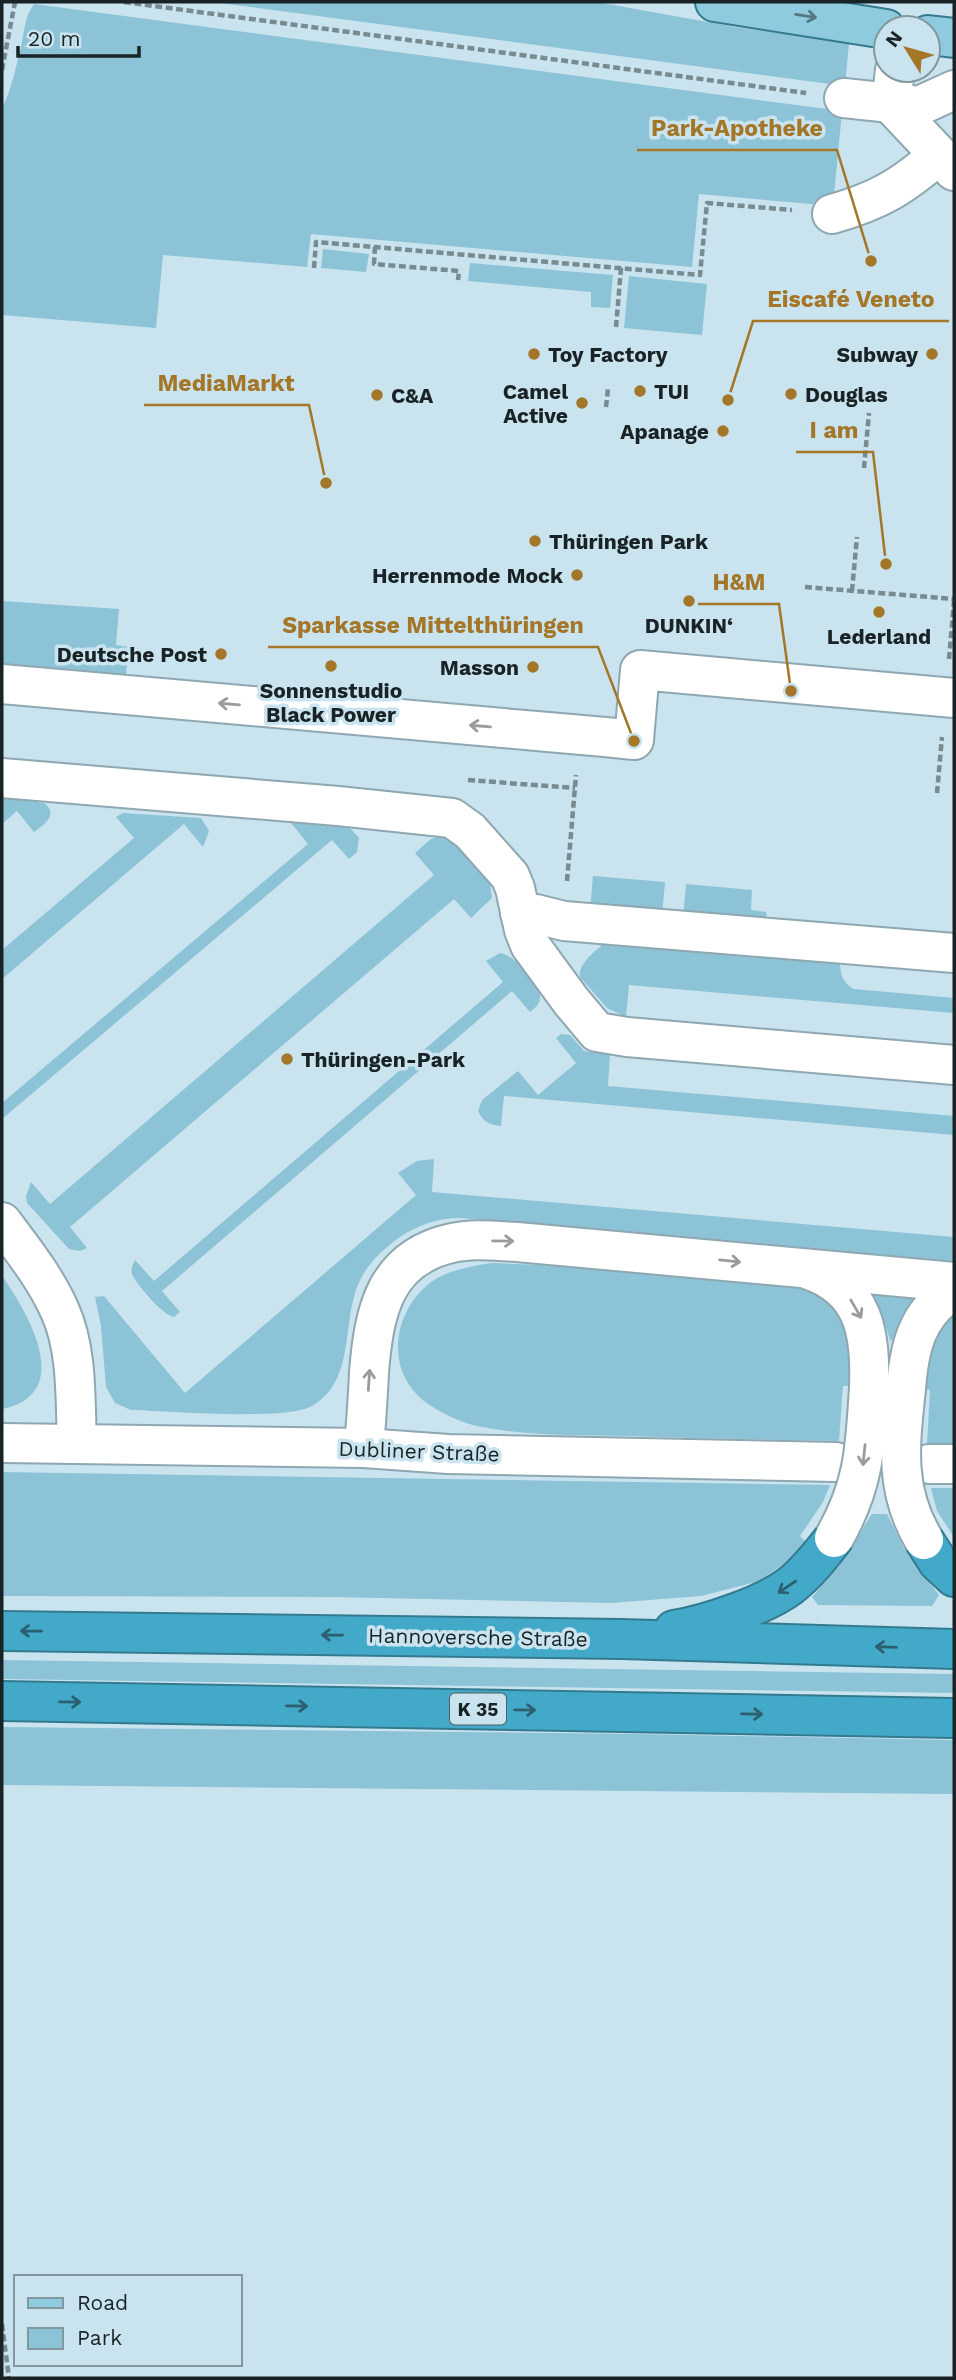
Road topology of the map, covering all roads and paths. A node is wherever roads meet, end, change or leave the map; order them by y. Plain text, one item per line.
1 (15, 2) edge
2 (124, 2) edge
3 (715, 2) edge
4 (872, 27) edge
5 (2, 70) edge
6 (893, 87) edge
7 (954, 90) edge
8 (844, 98) joint
9 (947, 163) edge
10 (832, 214) joint
11 (375, 247) junction
12 (314, 268) dead end
13 (621, 268) junction
14 (458, 280) dead end
15 (616, 327) dead end
16 (608, 389) dead end
17 (606, 407) dead end
18 (869, 413) dead end
19 (864, 468) dead end
20 (857, 537) dead end
21 (805, 587) dead end
22 (852, 591) junction
23 (954, 600) edge
24 (2, 684) edge
25 (954, 698) edge
26 (577, 761) dead end
27 (2, 778) edge
28 (520, 914) junction
29 (564, 921) junction
30 (954, 953) edge
31 (954, 1065) edge
32 (2, 1222) edge
33 (804, 1268) junction
34 (954, 1282) edge
35 (954, 1290) edge
36 (888, 1388) junction
37 (2, 1443) edge
38 (77, 1444) junction
39 (364, 1448) junction
40 (836, 1462) dead end
41 (834, 1538) joint
42 (924, 1540) joint
43 (954, 1577) edge
44 (2, 1631) edge
45 (621, 1639) junction
46 (954, 1649) edge
47 (2, 1701) edge
48 (954, 1718) edge
49 (2, 2324) edge
50 (9, 2378) edge

1 - 5 path
2 - 8 path
3 -> 4 main road
6 - 7 street
6 - 8 street
6 - 9 street
9 - 10 street
10 - 13 path
11 - 12 path
11 - 13 path
11 - 14 path
13 - 15 path
16 - 17 path
18 - 19 path
20 - 22 path
21 - 22 path
22 - 23 path
25 -> 24 street, bridge
26 - 29 path
27 - 28 street
28 - 29 street
28 - 31 street
29 - 30 street
32 - 38 street
33 - 34 street
33 -> 36 street
39 -> 33 street
35 - 36 street
36 -> 41 street, bridge
36 - 42 street, bridge
37 - 38 street, Dubliner Straße
38 - 39 street, Dubliner Straße
39 - 40 street, Dubliner Straße
41 -> 45 highway
42 - 43 highway
45 -> 44 highway, Hannoversche Straße
46 -> 45 highway, Hannoversche Straße
47 -> 48 highway, K 35
49 - 50 path

